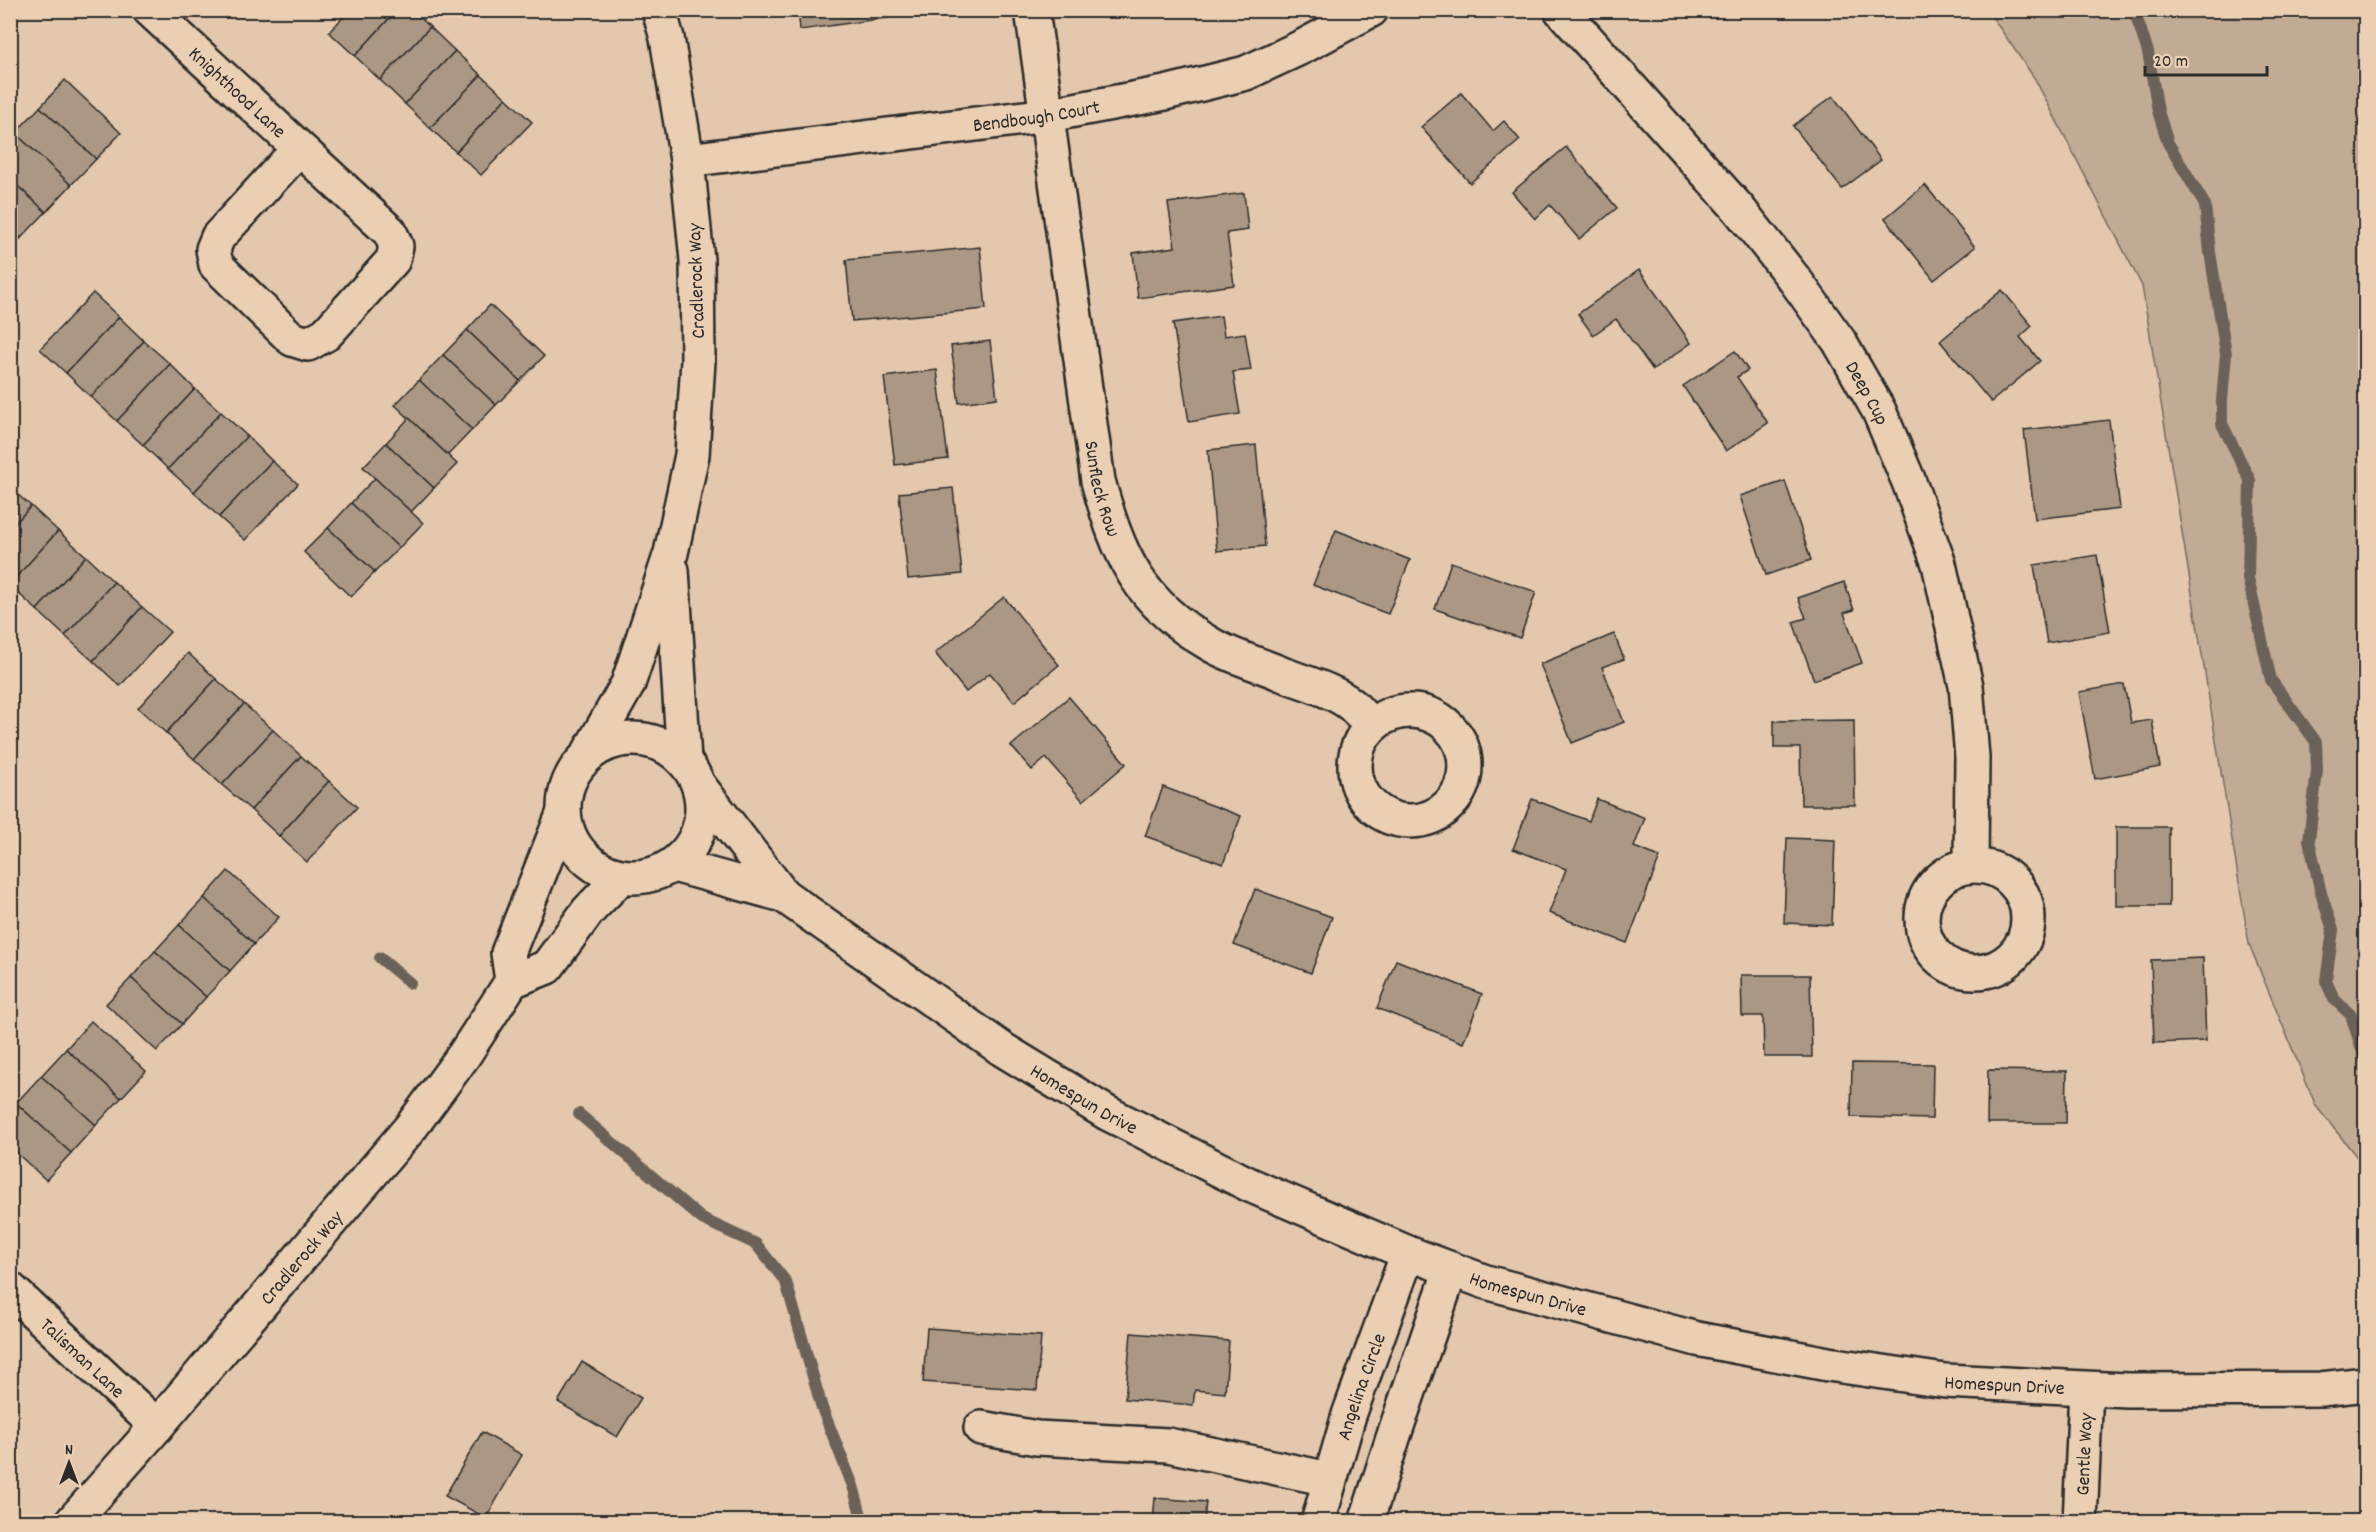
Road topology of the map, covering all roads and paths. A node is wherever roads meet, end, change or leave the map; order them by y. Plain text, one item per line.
1 (150, 10) edge
2 (659, 10) edge
3 (1032, 10) edge
4 (1371, 10) edge
5 (1561, 10) edge
6 (1048, 115) junction
7 (298, 150) junction
8 (687, 160) junction
9 (671, 553) junction
10 (1371, 726) dead end
11 (587, 756) junction
12 (692, 773) junction
13 (564, 812) junction
14 (674, 865) junction
15 (1971, 865) dead end
16 (621, 877) junction
17 (783, 895) junction
18 (512, 981) junction
19 (1408, 1253) junction
20 (1451, 1269) junction
21 (10, 1289) edge
22 (2366, 1384) edge
23 (2086, 1389) junction
24 (158, 1426) junction
25 (981, 1428) dead end
26 (1329, 1479) junction
27 (72, 1521) edge
28 (1318, 1521) edge
29 (1366, 1521) edge
30 (2080, 1521) edge

1 - 7 street, Knighthood Lane
2 - 8 street, Cradlerock Way
3 - 6 street, Sunfleck Row
4 - 6 street, Bendbough Court
5 - 15 street, Deep Cup
6 - 8 street, Bendbough Court
6 - 10 street, Sunfleck Row
7 - 7 street, Knighthood Lane
8 - 9 street, Cradlerock Way
9 - 11 street, Cradlerock Way
9 - 12 street, Cradlerock Way
11 - 12 street
11 - 13 street
12 - 14 street
12 - 17 street, Homespun Drive
13 - 16 street
13 - 18 street
14 - 16 street
14 - 17 street, Homespun Drive
16 - 18 street
17 - 19 street, Homespun Drive
18 - 24 street, Cradlerock Way
19 - 20 street, Homespun Drive
19 - 26 street, Angelina Circle
20 - 23 street, Homespun Drive
20 - 29 street
21 - 24 street, Talisman Lane
22 - 23 street, Homespun Drive
23 - 30 street, Gentle Way
24 - 27 street, Cradlerock Way
25 - 26 street
26 - 28 street, Angelina Circle

